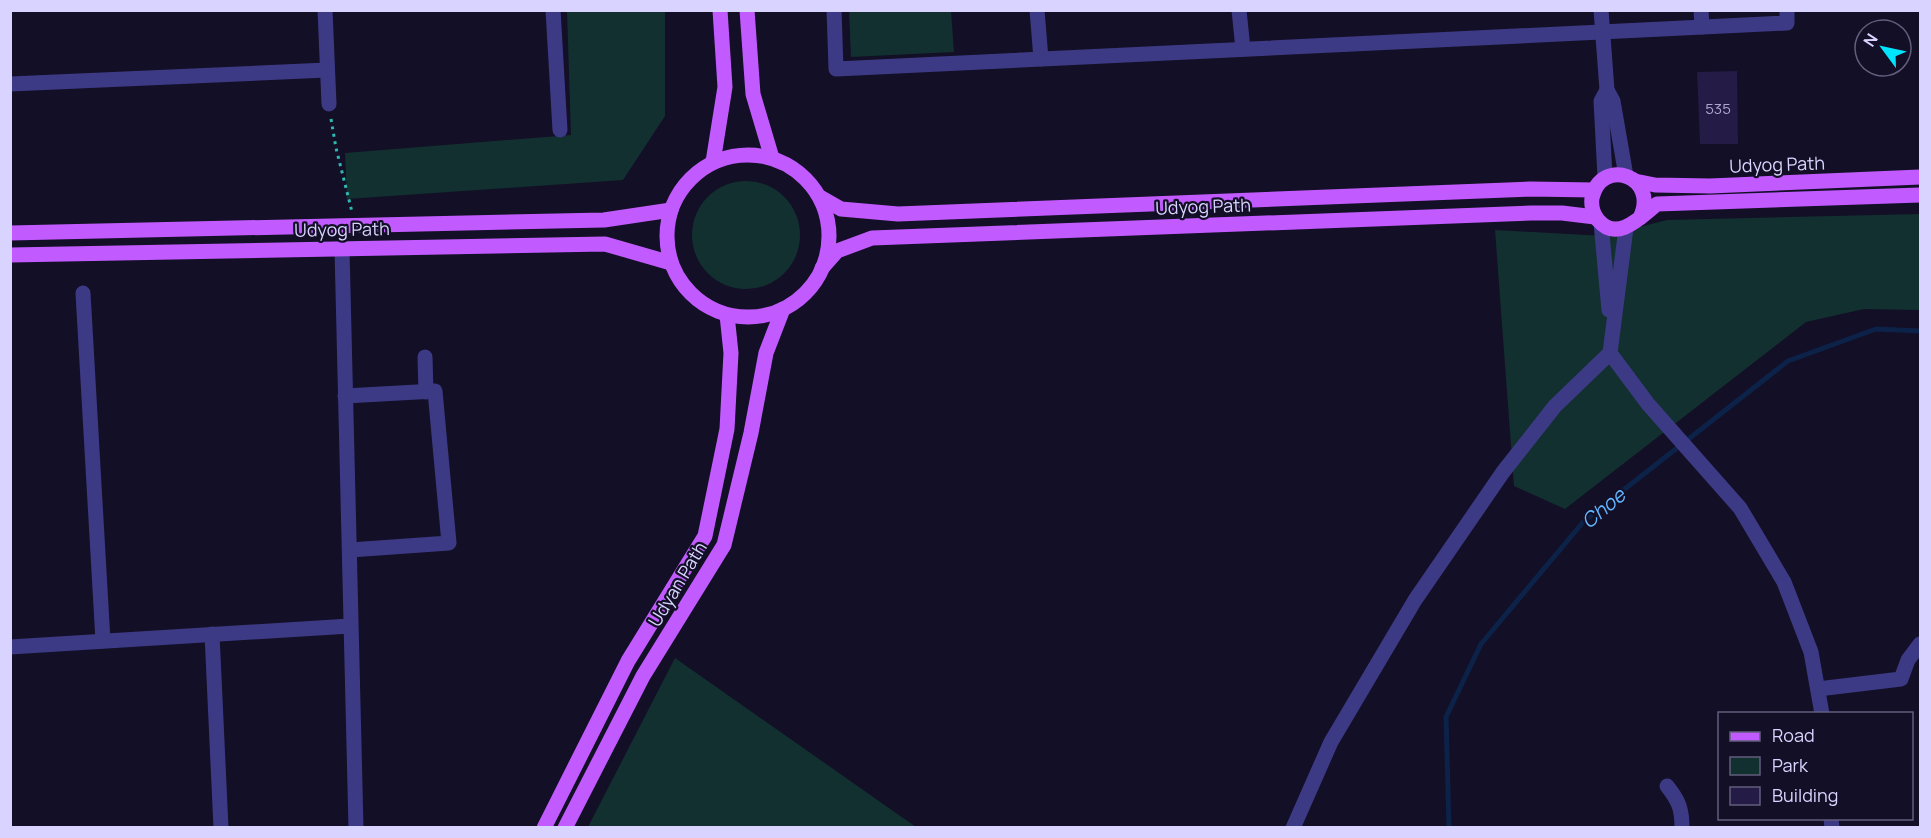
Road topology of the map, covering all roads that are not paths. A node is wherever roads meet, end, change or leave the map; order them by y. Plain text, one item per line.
1 (325, 10) edge
2 (553, 10) edge
3 (720, 10) edge
4 (747, 10) edge
5 (834, 10) edge
6 (1037, 10) edge
7 (1239, 10) edge
8 (1601, 10) edge
9 (1701, 10) edge
10 (1787, 10) edge
11 (1702, 27) junction
12 (1603, 33) junction
13 (1243, 49) junction
14 (1041, 59) junction
15 (327, 70) junction
16 (10, 84) edge
17 (1607, 90) junction
18 (328, 104) road end
19 (560, 130) dead end
20 (772, 158) junction
21 (713, 162) junction
22 (1605, 177) junction
23 (1920, 177) edge
24 (1631, 178) junction
25 (1594, 190) junction
26 (1920, 195) edge
27 (820, 197) junction
28 (671, 210) junction
29 (1640, 218) junction
30 (1598, 220) junction
31 (1626, 228) junction
32 (10, 233) edge
33 (342, 249) junction
34 (10, 255) edge
35 (671, 263) junction
36 (822, 268) junction
37 (83, 293) dead end
38 (783, 309) junction
39 (727, 315) junction
40 (1611, 337) junction
41 (1610, 353) junction
42 (425, 357) dead end
43 (426, 392) junction
44 (345, 396) junction
45 (350, 550) junction
46 (350, 626) junction
47 (212, 634) junction
48 (103, 641) junction
49 (1920, 644) edge
50 (10, 646) edge
51 (1818, 689) junction
52 (1822, 712) edge
53 (1667, 786) dead end
54 (221, 828) edge
55 (356, 828) edge
56 (544, 828) edge
57 (565, 828) edge
58 (1293, 828) edge
59 (1682, 828) edge

1 - 15 street
2 - 19 street
3 - 21 main road
4 - 20 main road
5 - 14 street
6 - 14 street
7 - 13 street
8 - 12 street
9 - 11 street
10 - 11 street
11 - 12 street
12 - 13 street
12 - 17 street
13 - 14 street
15 - 16 street
15 - 18 street
17 - 22 street
17 - 24 street
20 - 21 main road
20 - 27 main road
21 - 28 main road
22 - 24 main road
22 - 25 main road
23 - 24 main road, Udyog Path
24 - 29 main road
25 - 27 main road, Udyog Path
25 - 30 main road
26 - 29 main road, Udyog Path
27 - 36 main road
28 - 32 main road, Udyog Path
28 - 35 main road
29 - 31 main road
30 - 31 main road
30 - 36 main road, Udyog Path
30 - 40 street
31 - 40 street
33 - 34 main road, Udyog Path
33 - 35 main road, Udyog Path
33 - 44 street
35 - 39 main road
36 - 38 main road
37 - 48 street
38 - 39 main road
38 - 57 main road, Udyan Path
39 - 56 main road, Udyan Path
40 - 41 street
41 - 51 street
41 - 58 street
42 - 43 street
43 - 44 street
43 - 45 street
44 - 45 street
45 - 46 street
46 - 47 street
46 - 55 street
47 - 48 street
47 - 54 street
48 - 50 street
49 - 51 street
51 - 52 street
53 - 59 street

